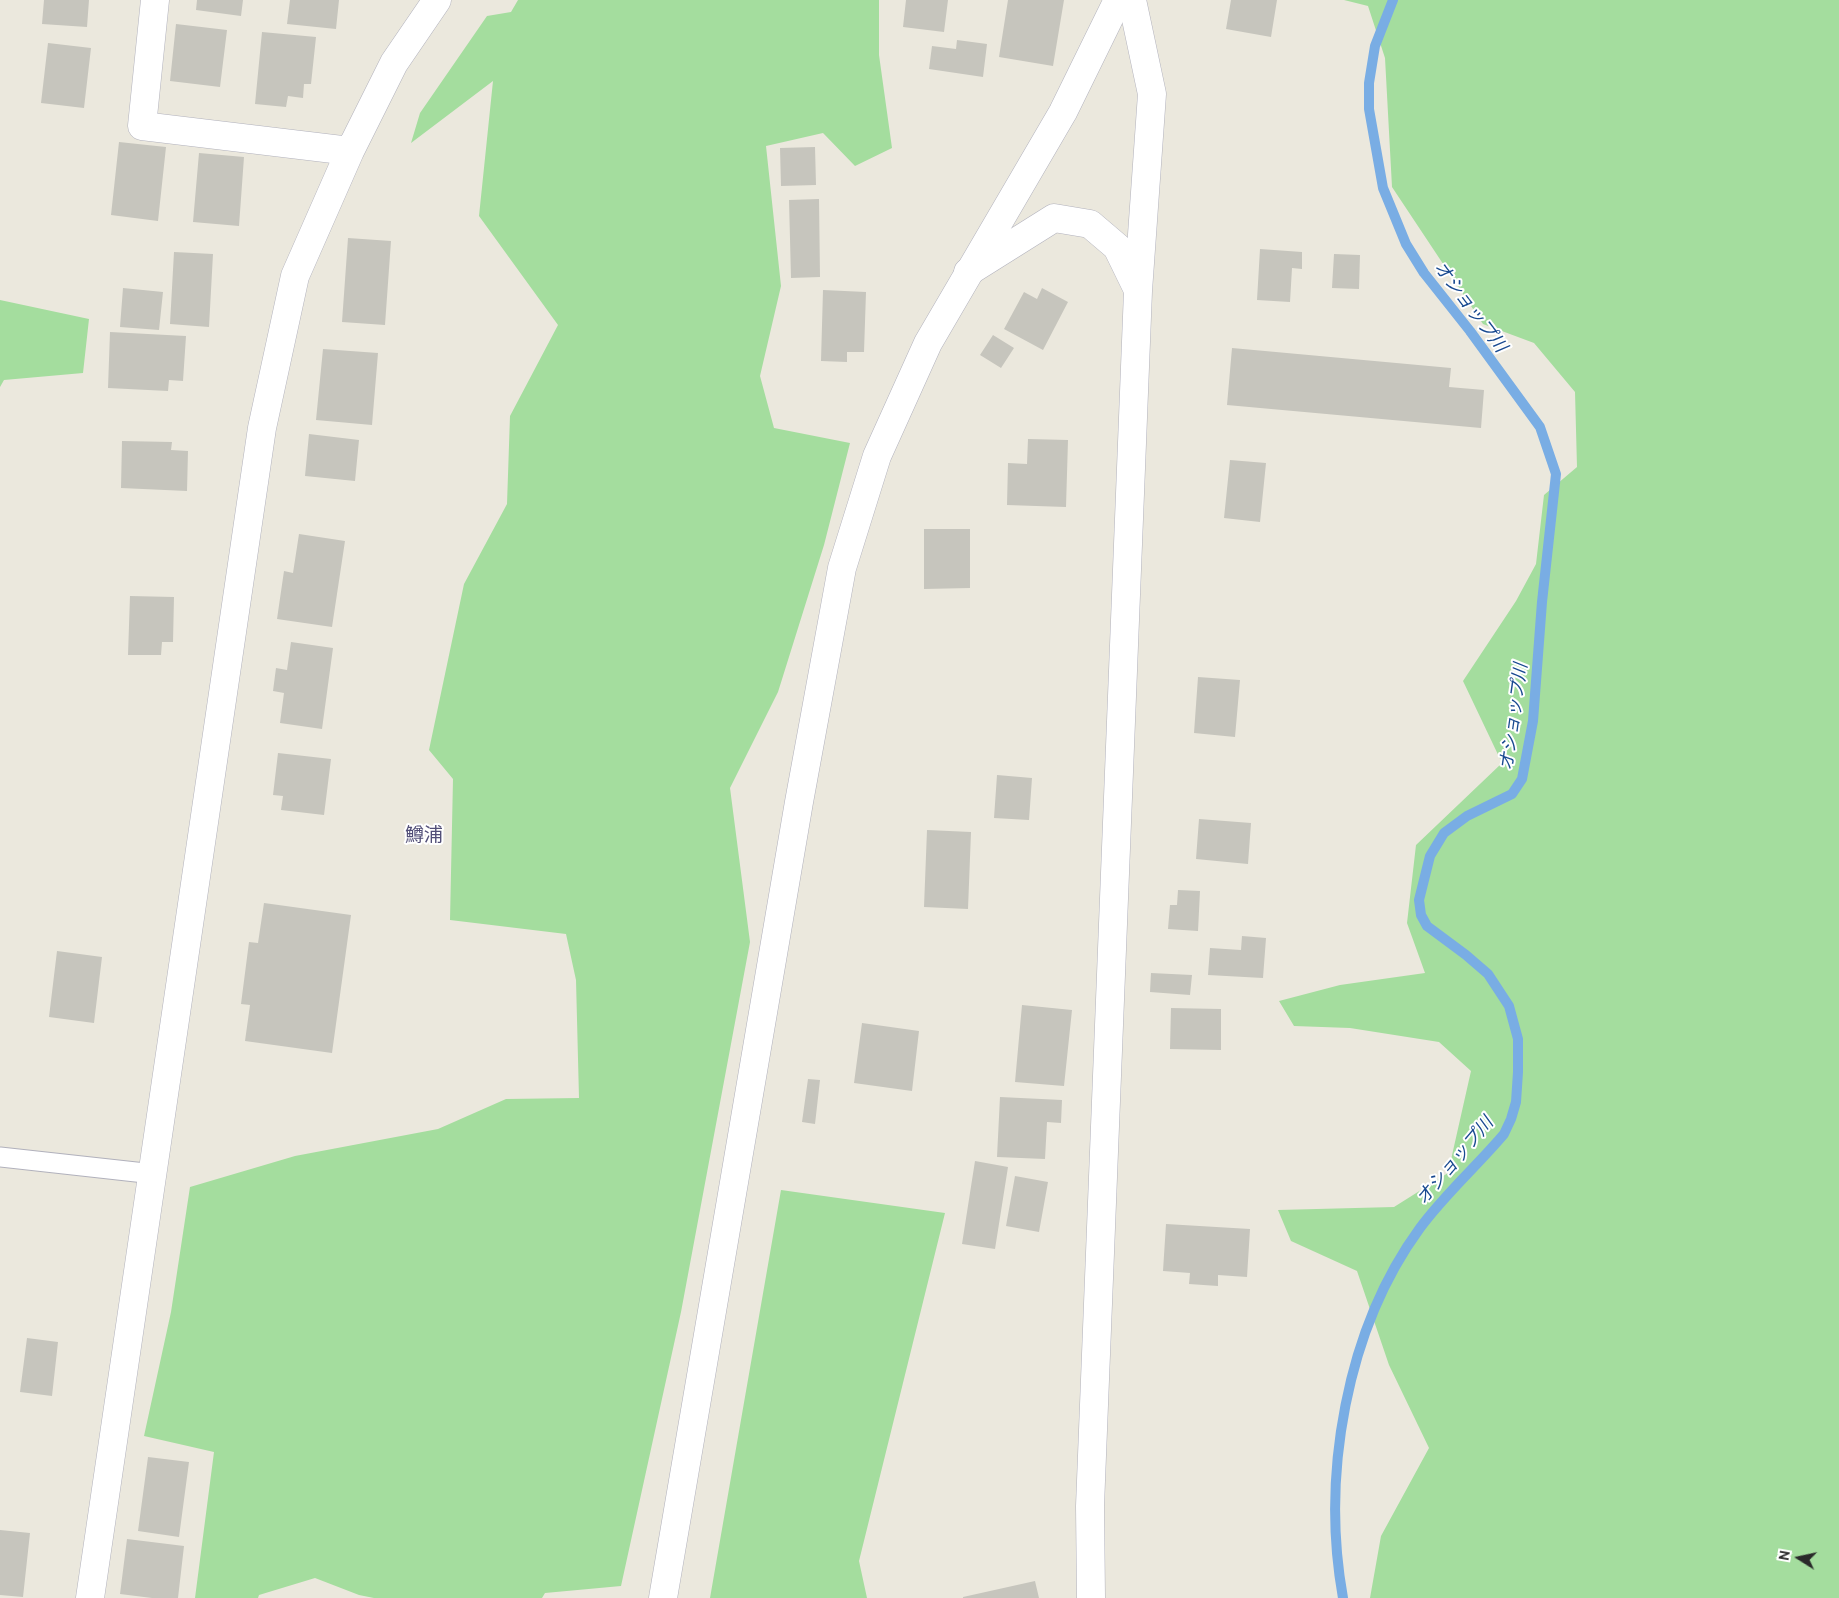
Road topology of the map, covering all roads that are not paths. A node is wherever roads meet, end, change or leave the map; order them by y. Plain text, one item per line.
1 (154, 0) edge
2 (438, 0) edge
3 (1118, 0) edge
4 (1132, 0) edge
5 (350, 151) junction
6 (968, 272) junction
7 (1138, 292) junction
8 (0, 1157) edge
9 (154, 1174) junction
10 (90, 1598) edge
11 (663, 1598) edge
12 (1091, 1598) edge

1 - 5 street
2 - 5 street
3 - 6 street
4 - 7 street
5 - 9 street
6 - 7 street
6 - 11 street
7 - 12 street
8 - 9 lane
9 - 10 street

